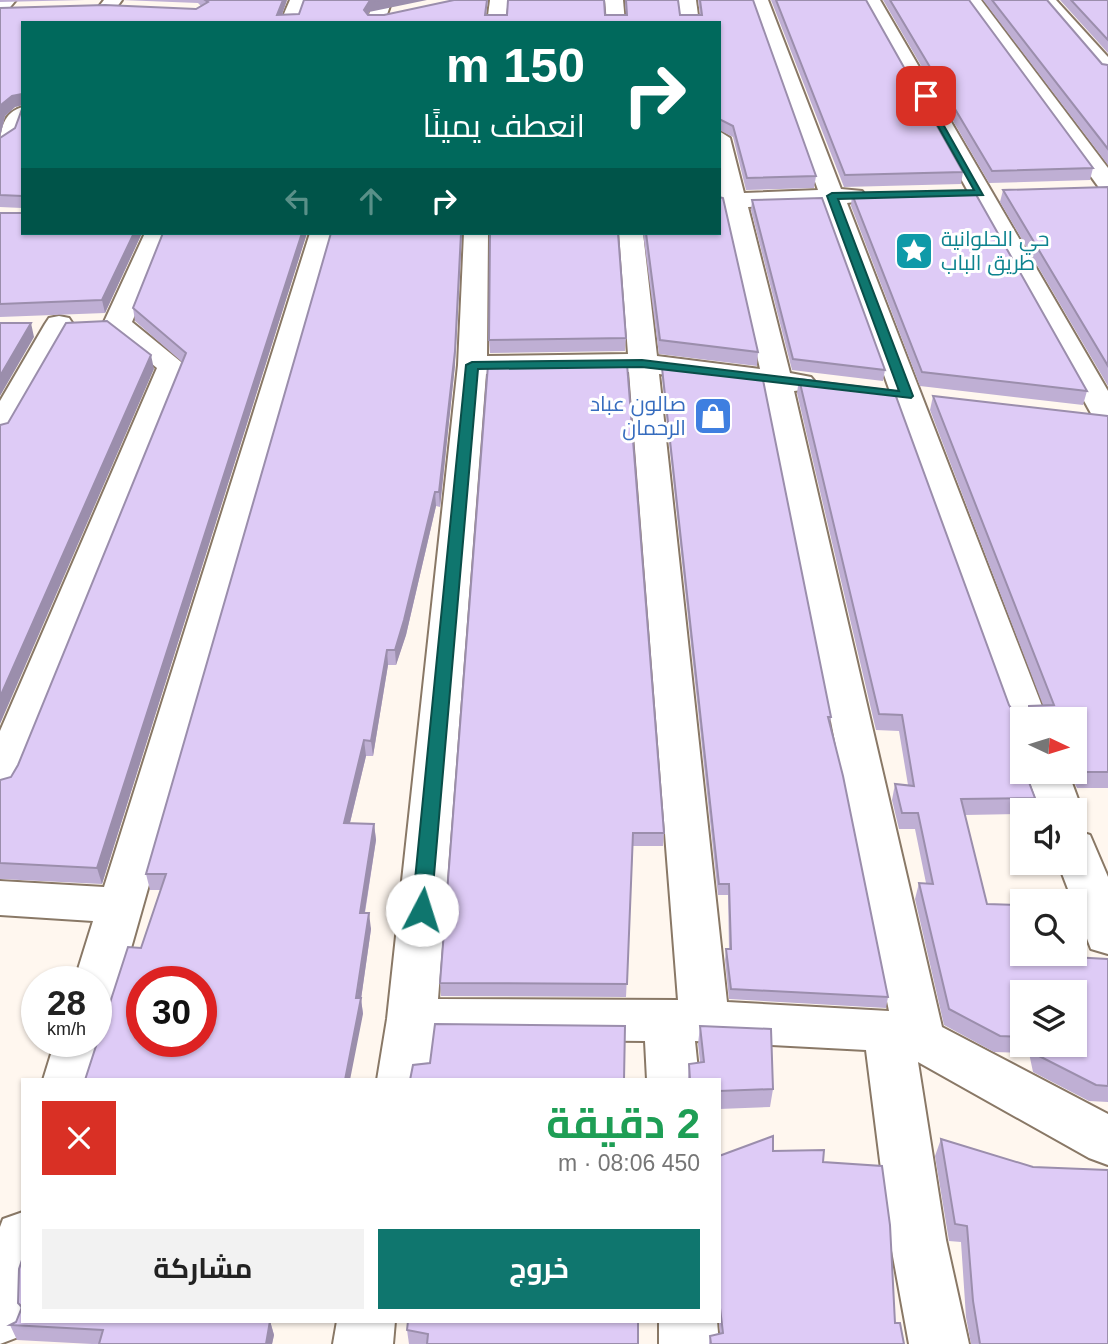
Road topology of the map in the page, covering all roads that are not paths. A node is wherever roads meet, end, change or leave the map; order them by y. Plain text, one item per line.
1 (7, 0) edge
2 (299, 0) edge
3 (383, 0) edge
4 (499, 0) edge
5 (614, 0) edge
6 (687, 0) edge
7 (759, 0) edge
8 (872, 0) edge
9 (972, 0) edge
10 (1046, 0) edge
11 (110, 4) edge
12 (80, 8) edge
13 (133, 8) edge
14 (0, 9) edge
15 (27, 9) edge
16 (401, 14) edge
17 (96, 21) edge
18 (290, 21) edge
19 (376, 21) edge
20 (496, 21) edge
21 (616, 21) edge
22 (690, 21) edge
23 (1108, 69) edge
24 (21, 115) edge
25 (0, 141) edge
26 (721, 154) edge
27 (1108, 187) edge
28 (1082, 190) edge
29 (1006, 192) edge
30 (980, 193) junction
31 (953, 194) edge
32 (872, 195) edge
33 (832, 196) junction
34 (727, 200) edge
35 (155, 235) edge
36 (320, 235) edge
37 (476, 235) edge
38 (631, 235) edge
39 (88, 324) junction
40 (24, 326) edge
41 (642, 363) junction
42 (472, 365) junction
43 (777, 380) junction
44 (829, 386) edge
45 (1099, 418) edge
46 (0, 428) edge
47 (1023, 707) edge
48 (0, 780) edge
49 (1085, 875) edge
50 (0, 898) edge
51 (120, 905) junction
52 (1108, 936) edge
53 (102, 966) edge
54 (412, 1019) junction
55 (687, 1021) junction
56 (904, 1035) junction
57 (75, 1057) edge
58 (70, 1078) edge
59 (403, 1078) edge
60 (673, 1078) edge
61 (1108, 1141) edge
62 (21, 1245) edge
63 (0, 1316) edge
64 (366, 1323) edge
65 (688, 1323) edge
66 (362, 1344) edge
67 (689, 1344) edge
68 (939, 1344) edge

1 - 14 street
2 - 18 street
3 - 19 street
4 - 20 street
5 - 21 street
6 - 22 street
7 - 33 street
8 - 30 street
9 - 27 street
10 - 23 street
11 - 12 street
11 - 13 street
11 - 17 street
14 - 15 street
16 - 19 street
24 - 25 street
26 - 34 street
27 - 28 street
29 - 30 street
30 - 31 street
30 - 45 street
32 - 33 street
33 - 34 street
33 - 47 street
34 - 43 street
35 - 39 street
36 - 51 street
37 - 42 street
38 - 41 street
39 - 40 street
39 - 46 street
39 - 48 street
41 - 42 street
41 - 43 street
41 - 55 street
42 - 54 street
43 - 44 street
43 - 56 street
49 - 52 street
50 - 51 street
51 - 53 street
54 - 55 street
54 - 59 street
55 - 56 street
55 - 60 street
56 - 61 street
56 - 68 street
57 - 58 street
62 - 63 street
64 - 66 street
65 - 67 street

